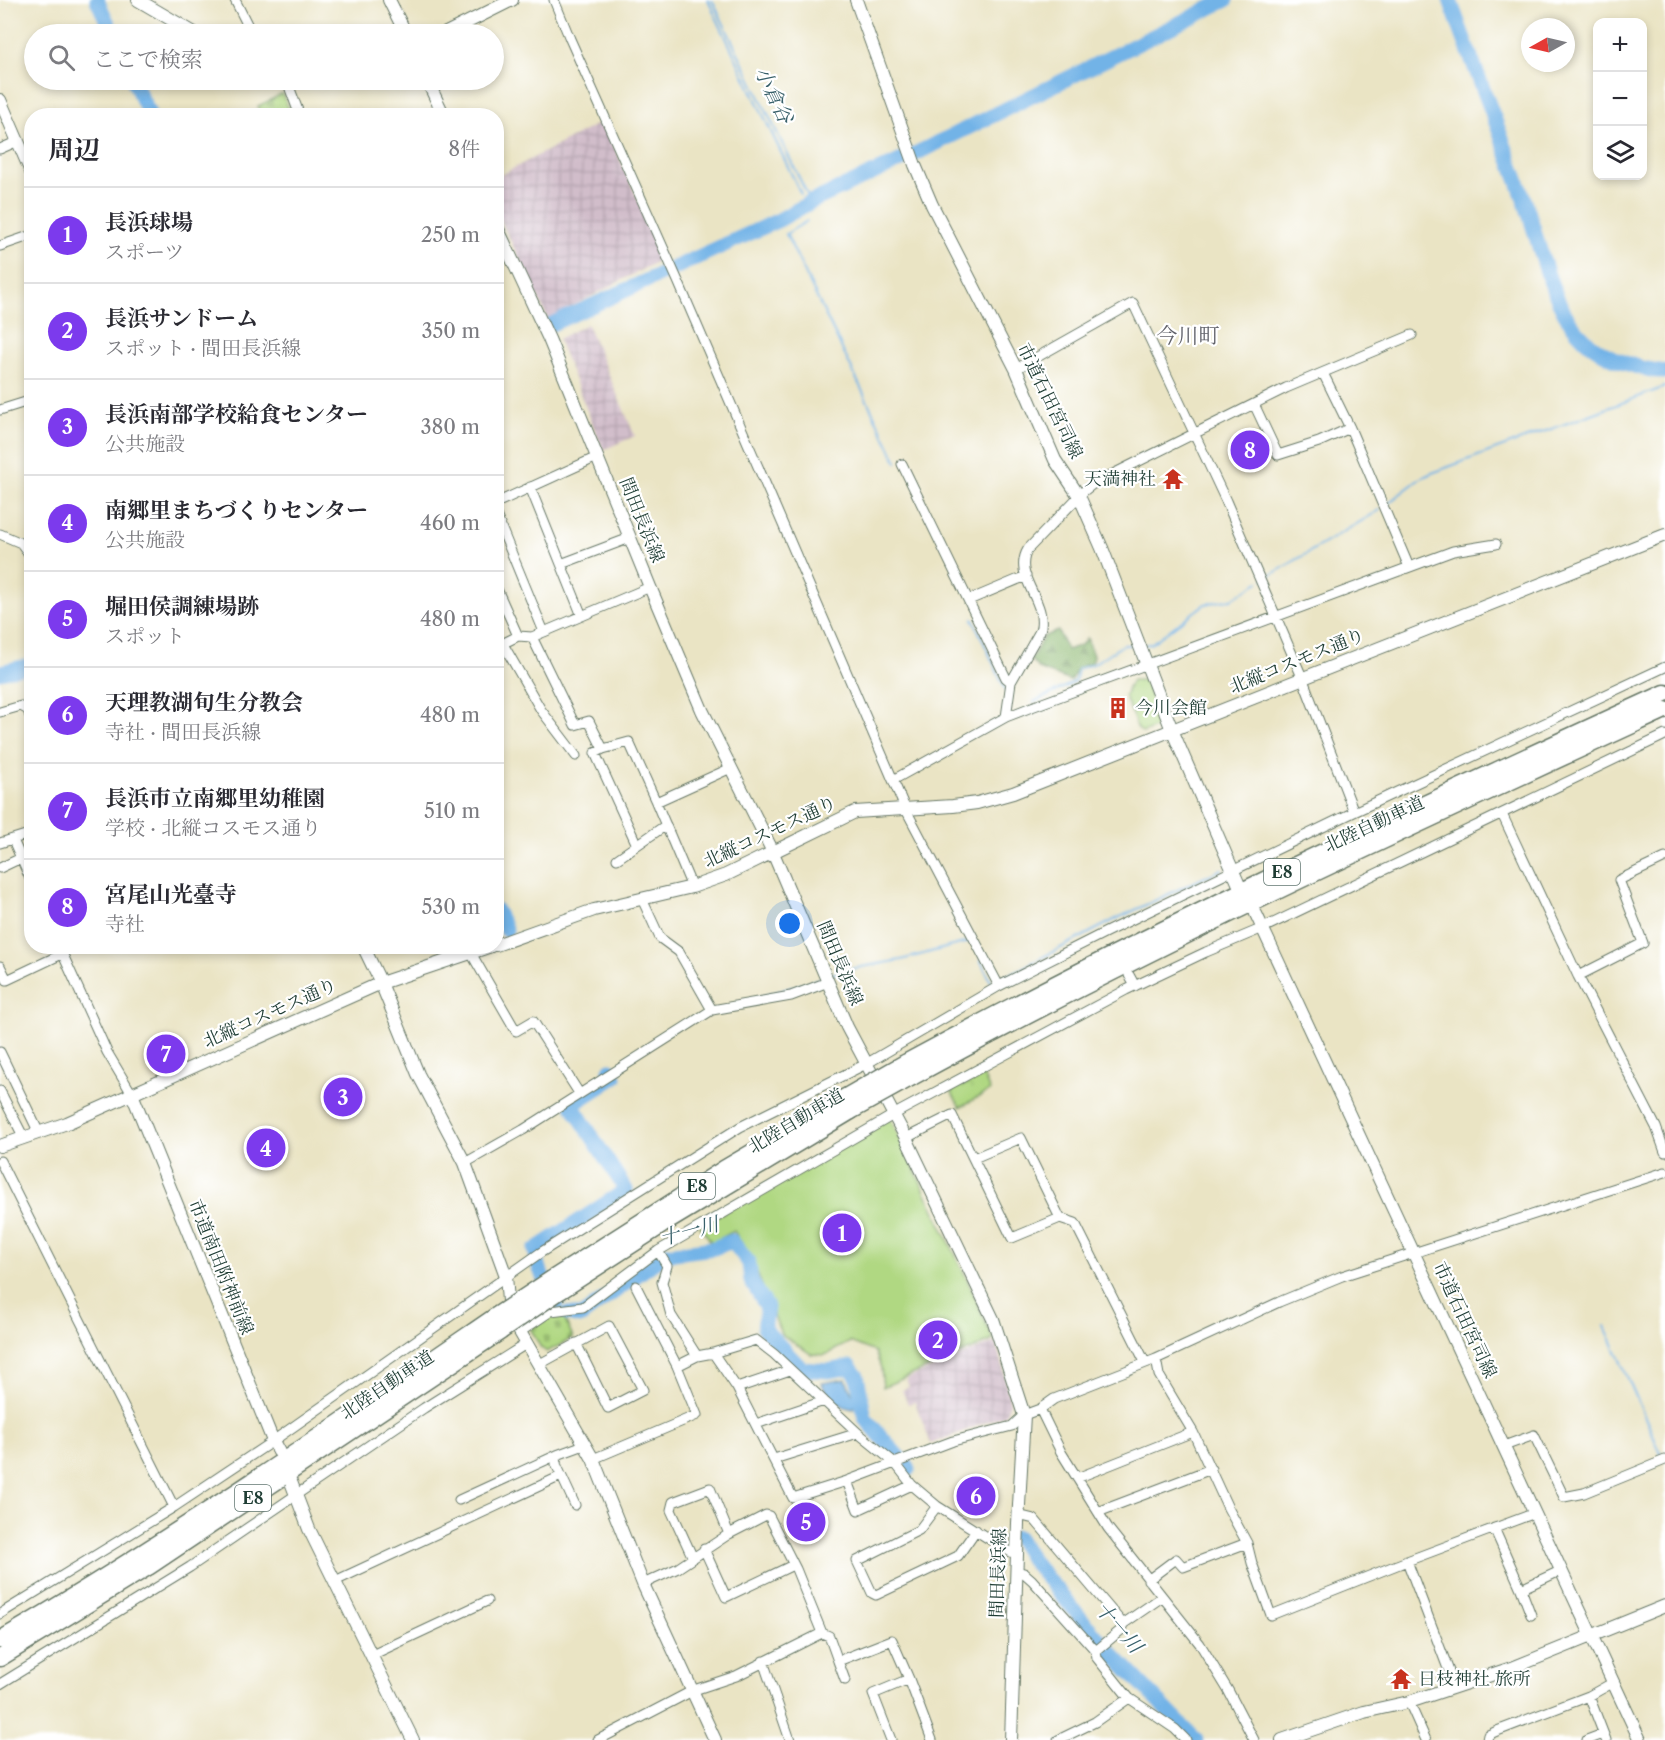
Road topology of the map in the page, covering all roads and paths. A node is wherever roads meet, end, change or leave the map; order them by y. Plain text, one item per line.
1 (138, 0) edge
2 (235, 0) edge
3 (389, 0) edge
4 (512, 0) edge
5 (554, 0) edge
6 (856, 0) edge
7 (179, 24) edge
8 (247, 24) edge
9 (401, 24) edge
10 (464, 24) edge
11 (291, 90) edge
12 (432, 90) edge
13 (0, 100) edge
14 (297, 108) edge
15 (440, 108) edge
16 (18, 141) junction
17 (0, 148) edge
18 (24, 155) edge
19 (24, 238) edge
20 (504, 242) edge
21 (0, 246) edge
22 (1412, 334) dead end
23 (1016, 369) junction
24 (1323, 373) junction
25 (24, 402) edge
26 (1254, 404) junction
27 (0, 410) edge
28 (1350, 428) junction
29 (1194, 435) junction
30 (597, 457) junction
31 (902, 464) dead end
32 (530, 488) junction
33 (1078, 496) junction
34 (504, 499) edge
35 (0, 534) edge
36 (504, 534) edge
37 (1665, 535) edge
38 (630, 538) junction
39 (1496, 544) dead end
40 (24, 547) edge
41 (561, 564) junction
42 (1409, 567) junction
43 (1026, 576) junction
44 (650, 587) junction
45 (969, 600) junction
46 (504, 605) edge
47 (582, 616) junction
48 (1275, 617) junction
49 (544, 632) junction
50 (518, 636) junction
51 (532, 637) junction
52 (504, 643) edge
53 (504, 651) edge
54 (1146, 664) junction
55 (1665, 667) edge
56 (1302, 677) junction
57 (1011, 682) junction
58 (1665, 693) edge
59 (24, 708) edge
60 (1665, 710) edge
61 (0, 712) edge
62 (1006, 717) junction
63 (1172, 730) junction
64 (1665, 735) edge
65 (603, 749) junction
66 (576, 756) dead end
67 (731, 768) junction
68 (893, 780) junction
69 (656, 802) junction
70 (905, 808) junction
71 (1354, 812) junction
72 (1502, 814) junction
73 (666, 825) junction
74 (24, 836) edge
75 (13, 840) junction
76 (0, 843) edge
77 (637, 845) junction
78 (773, 851) junction
79 (1665, 858) edge
80 (24, 859) edge
81 (617, 859) dead end
82 (24, 861) edge
83 (0, 868) edge
84 (1232, 870) junction
85 (1239, 885) dead end
86 (692, 887) junction
87 (642, 899) junction
88 (1256, 914) dead end
89 (1263, 928) junction
90 (1106, 932) junction
91 (1112, 941) dead end
92 (504, 942) edge
93 (54, 954) edge
94 (63, 954) edge
95 (367, 954) edge
96 (468, 954) edge
97 (472, 954) edge
98 (1, 969) edge
99 (1130, 975) dead end
100 (1578, 976) junction
101 (828, 981) junction
102 (381, 984) junction
103 (999, 986) junction
104 (1135, 986) junction
105 (712, 1010) junction
106 (0, 1052) edge
107 (866, 1064) junction
108 (909, 1070) junction
109 (0, 1090) edge
110 (132, 1094) junction
111 (579, 1094) junction
112 (894, 1115) junction
113 (1665, 1120) edge
114 (1656, 1127) junction
115 (39, 1133) junction
116 (24, 1138) junction
117 (906, 1138) junction
118 (0, 1146) edge
119 (1665, 1152) edge
120 (974, 1158) junction
121 (0, 1161) edge
122 (465, 1163) junction
123 (1665, 1172) edge
124 (1060, 1218) junction
125 (1413, 1253) junction
126 (661, 1256) junction
127 (506, 1276) junction
128 (636, 1286) dead end
129 (497, 1325) junction
130 (519, 1332) junction
131 (576, 1343) junction
132 (526, 1344) junction
133 (713, 1353) junction
134 (698, 1356) junction
135 (1156, 1359) junction
136 (1145, 1362) junction
137 (538, 1365) junction
138 (677, 1366) junction
139 (790, 1370) junction
140 (736, 1388) junction
141 (825, 1401) junction
142 (1040, 1410) junction
143 (1024, 1415) junction
144 (756, 1424) junction
145 (858, 1432) junction
146 (1193, 1432) junction
147 (584, 1445) junction
148 (1504, 1446) junction
149 (276, 1447) junction
150 (557, 1455) junction
151 (593, 1459) junction
152 (774, 1459) junction
153 (1665, 1460) edge
154 (895, 1463) junction
155 (1211, 1469) junction
156 (561, 1476) junction
157 (1077, 1478) junction
158 (847, 1481) junction
159 (291, 1482) dead end
160 (912, 1485) junction
161 (297, 1496) junction
162 (459, 1500) dead end
163 (575, 1506) dead end
164 (937, 1506) junction
165 (174, 1508) junction
166 (1098, 1512) junction
167 (1535, 1513) junction
168 (1018, 1519) junction
169 (1494, 1528) junction
170 (976, 1530) junction
171 (729, 1534) junction
172 (1247, 1543) junction
173 (704, 1549) junction
174 (1015, 1554) junction
175 (693, 1558) junction
176 (1407, 1561) junction
177 (793, 1565) junction
178 (1562, 1570) junction
179 (1016, 1571) junction
180 (1148, 1580) junction
181 (335, 1581) junction
182 (643, 1584) junction
183 (1521, 1589) junction
184 (1162, 1597) junction
185 (488, 1601) dead end
186 (1665, 1606) edge
187 (0, 1614) edge
188 (1531, 1615) dead end
189 (1123, 1624) junction
190 (822, 1633) junction
191 (1591, 1636) junction
192 (0, 1640) edge
193 (1096, 1651) junction
194 (372, 1655) junction
195 (0, 1658) edge
196 (763, 1661) junction
197 (838, 1661) junction
198 (909, 1679) junction
199 (845, 1680) dead end
200 (1614, 1682) junction
201 (0, 1684) edge
202 (1455, 1688) junction
203 (694, 1690) junction
204 (1588, 1696) junction
205 (1129, 1698) junction
206 (1409, 1702) junction
207 (617, 1736) edge
208 (1604, 1737) edge
209 (413, 1740) edge
210 (598, 1740) edge
211 (715, 1740) edge
212 (789, 1740) edge
213 (891, 1740) edge
214 (932, 1740) edge
215 (1011, 1740) edge
216 (1058, 1740) edge
217 (1186, 1740) edge
218 (1254, 1740) edge
219 (1282, 1740) edge
220 (1426, 1740) edge
221 (1487, 1740) edge
222 (1587, 1740) edge
223 (1640, 1740) edge

1 - 7 street
2 - 8 street
3 - 9 street
4 - 10 street
5 - 68 street
6 - 23 street, 市道石田宮司線
11 - 14 street
12 - 15 street
13 - 16 street
16 - 17 street
16 - 18 street
19 - 21 street
20 - 30 street, 間田長浜線
22 - 24 street
23 - 29 street
23 - 33 street, 市道石田宮司線
24 - 26 street
24 - 28 street
25 - 27 street
26 - 28 street
26 - 29 street
28 - 42 street
29 - 33 street
29 - 48 street
30 - 32 street
30 - 38 street, 間田長浜線
31 - 45 street
32 - 34 street
32 - 41 street
33 - 43 street
33 - 54 street, 市道石田宮司線
35 - 40 street
36 - 49 street
37 - 56 street, 北縦コスモス通り
38 - 41 street
38 - 44 street, 間田長浜線
39 - 42 street
41 - 47 street
42 - 48 street
43 - 45 street
43 - 57 street
44 - 47 street
44 - 67 street, 間田長浜線
45 - 57 street
46 - 50 street
47 - 49 street
48 - 54 street
48 - 56 street
49 - 51 street
50 - 51 street
50 - 52 street
51 - 65 street
53 - 66 street
54 - 62 street
54 - 63 street, 市道石田宮司線
55 - 71 street
56 - 63 street, 北縦コスモス通り
56 - 71 street
57 - 62 street
58 - 108 highway, 北陸自動車道 / E8
59 - 61 street
60 - 108 highway, 北陸自動車道 / E8
62 - 68 street
63 - 70 street, 北縦コスモス通り
63 - 84 street, 市道石田宮司線
64 - 72 street
65 - 69 street
65 - 77 street
67 - 69 street
67 - 78 street, 間田長浜線
68 - 70 street
69 - 73 street
70 - 78 street, 北縦コスモス通り
70 - 103 street
71 - 84 street
72 - 89 street
72 - 100 street
73 - 77 street
73 - 86 street
74 - 75 street
75 - 76 street
75 - 80 street
77 - 81 street
78 - 86 street, 北縦コスモス通り
78 - 101 street, 間田長浜線
79 - 100 street
82 - 83 street
84 - 85 street, 市道石田宮司線
84 - 90 street
86 - 87 street, 北縦コスモス通り
87 - 92 street, 北縦コスモス通り
87 - 105 street
88 - 89 street, 市道石田宮司線
89 - 104 street
89 - 125 street, 市道石田宮司線
90 - 91 street
90 - 103 street
93 - 98 street
94 - 110 street
95 - 102 street
96 - 102 street, 北縦コスモス通り
97 - 111 street
99 - 104 street
100 - 114 street
101 - 105 street
101 - 107 street, 間田長浜線
102 - 110 street, 北縦コスモス通り
102 - 122 street
103 - 107 street
104 - 112 street
105 - 111 street
106 - 115 street
107 - 112 street, 間田長浜線
107 - 127 street
108 - 129 highway, 北陸自動車道 / E8, bridge
109 - 116 street
110 - 115 street, 北縦コスモス通り
110 - 149 street, 市道南田附神前線
111 - 122 street
112 - 117 street, 間田長浜線
112 - 126 street
113 - 114 street
114 - 119 street
115 - 116 street, 北縦コスモス通り
116 - 118 street, 北縦コスモス通り
117 - 120 street
117 - 143 street, 間田長浜線
120 - 124 street
120 - 124 street
121 - 165 street
122 - 127 street
123 - 125 street
124 - 136 street
125 - 135 street
125 - 148 street, 市道石田宮司線
126 - 130 street
126 - 134 street
127 - 130 street
127 - 149 street
128 - 138 street
129 - 192 highway, 北陸自動車道 / E8
129 - 195 highway, 北陸自動車道 / E8
130 - 132 street
131 - 131 street
131 - 137 street
132 - 137 street
132 - 161 street
133 - 134 street
133 - 139 street
133 - 140 street
134 - 138 street
135 - 136 street
135 - 146 street
136 - 142 street
137 - 147 street
138 - 151 street
139 - 140 street
139 - 141 street
140 - 144 street
141 - 144 street
141 - 145 street
142 - 143 street
142 - 157 street
143 - 154 street
143 - 168 street, 間田長浜線
144 - 152 street
145 - 152 street
145 - 154 street
146 - 155 street
146 - 157 street
147 - 150 street
147 - 151 street
148 - 153 street
148 - 167 street, 市道石田宮司線
149 - 165 street
150 - 156 street
150 - 162 street
151 - 182 street
152 - 158 street
154 - 158 street
154 - 160 street
155 - 166 street
155 - 172 street
156 - 163 street
156 - 181 street
157 - 166 street
158 - 160 street
159 - 161 street
160 - 164 street
161 - 181 street
161 - 201 street
164 - 170 street
164 - 170 street
165 - 187 street
166 - 180 street
167 - 169 street
167 - 178 street, 市道石田宮司線
168 - 174 street, 間田長浜線
168 - 189 street
169 - 176 street
169 - 183 street
170 - 174 street
171 - 173 street
171 - 175 street
171 - 177 street
172 - 176 street
172 - 180 street
173 - 175 street
173 - 177 street
174 - 179 street, 間田長浜線
175 - 182 street
176 - 202 street
177 - 190 street
178 - 183 street
178 - 191 street, 市道石田宮司線
179 - 193 street
179 - 215 street, 間田長浜線
180 - 184 street
181 - 194 street
182 - 203 street
183 - 188 street
184 - 189 street
184 - 218 street
185 - 194 street
186 - 191 street
189 - 193 street
190 - 196 street
190 - 197 street
191 - 200 street, 市道石田宮司線
191 - 202 street
193 - 205 street
194 - 209 street
196 - 203 street
196 - 212 street
197 - 198 street
197 - 199 street
198 - 213 street
198 - 214 street
200 - 204 street
200 - 223 street, 市道石田宮司線
202 - 206 street
203 - 207 street
203 - 211 street
204 - 208 street
204 - 221 street
205 - 216 street
205 - 217 street
206 - 219 street
206 - 220 street
207 - 210 street
208 - 222 street

